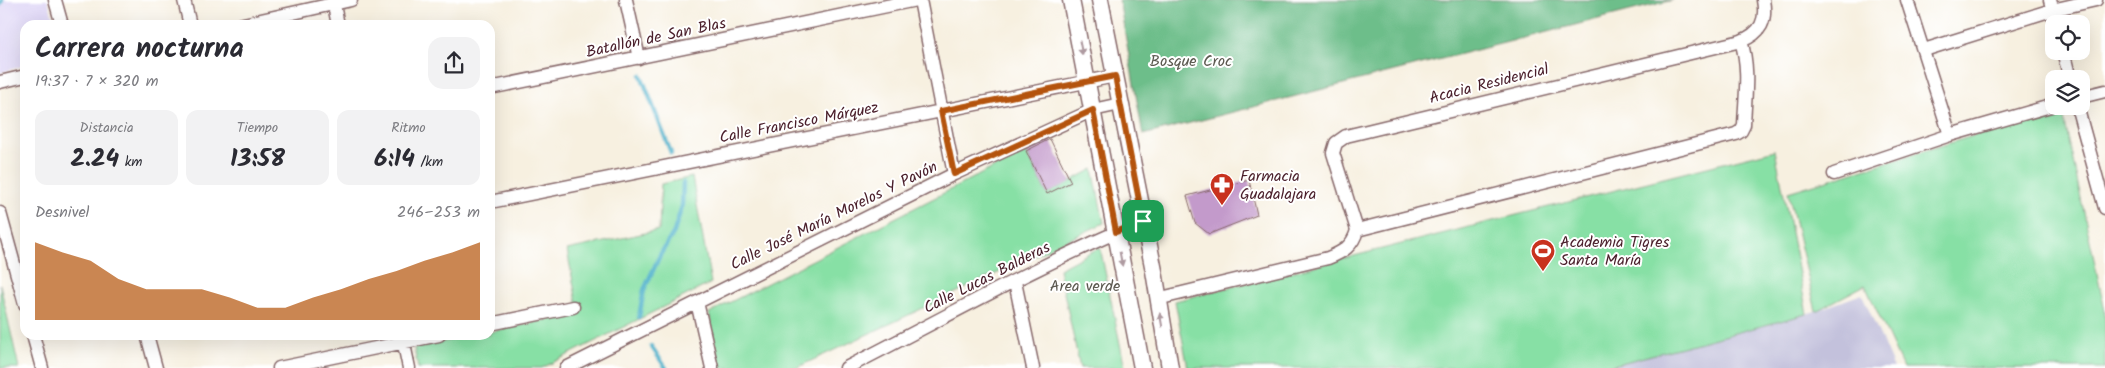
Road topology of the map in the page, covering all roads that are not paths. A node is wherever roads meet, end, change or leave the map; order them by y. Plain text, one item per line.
1 (56, 0) edge
2 (184, 0) edge
3 (350, 0) edge
4 (626, 0) edge
5 (918, 0) edge
6 (1071, 0) edge
7 (1100, 0) edge
8 (1763, 0) edge
9 (1907, 0) edge
10 (2096, 0) edge
11 (333, 2) edge
12 (2051, 5) edge
13 (61, 20) edge
14 (189, 20) edge
15 (259, 20) edge
16 (337, 20) edge
17 (1741, 41) junction
18 (1924, 50) junction
19 (639, 58) junction
20 (1115, 76) junction
21 (20, 77) edge
22 (0, 82) edge
23 (1088, 82) junction
24 (495, 87) edge
25 (2105, 91) edge
26 (2090, 95) edge
27 (1120, 104) junction
28 (2045, 108) edge
29 (1093, 110) junction
30 (941, 111) junction
31 (2080, 115) edge
32 (1950, 135) junction
33 (954, 174) junction
34 (1834, 174) dead end
35 (2102, 184) edge
36 (495, 201) edge
37 (2105, 208) edge
38 (0, 213) edge
39 (1143, 221) junction
40 (1357, 230) junction
41 (1116, 232) junction
42 (1015, 282) junction
43 (20, 286) edge
44 (1157, 299) junction
45 (697, 302) junction
46 (573, 307) dead end
47 (495, 323) edge
48 (34, 340) edge
49 (148, 340) edge
50 (399, 340) edge
51 (403, 340) edge
52 (42, 368) edge
53 (156, 368) edge
54 (280, 368) edge
55 (409, 368) edge
56 (566, 368) edge
57 (712, 368) edge
58 (846, 368) edge
59 (1033, 368) edge
60 (1142, 368) edge
61 (1170, 368) edge

1 - 13 street
2 - 14 street
3 - 11 street
4 - 19 street
5 - 19 street, Batallón de San Blas
5 - 30 street
6 -> 23 main road
7 - 20 main road
8 - 17 street
9 - 18 street
10 - 12 street
11 - 15 street
11 - 16 street
12 - 18 street
17 - 40 street
17 - 40 street, Acacia Residencial
18 - 32 street
19 - 24 street, Batallón de San Blas
20 - 23 street, Calle Francisco Márquez
20 - 27 main road
21 - 22 street
23 - 29 main road
23 - 30 street, Calle Francisco Márquez
25 - 26 street
27 - 29 street, Calle José María Morelos Y Pavón
27 - 39 main road
28 - 32 street
29 - 33 street, Calle José María Morelos Y Pavón
29 - 41 main road
30 - 33 street
30 - 36 street, Calle Francisco Márquez
31 - 35 street
32 - 34 street
33 - 45 street, Calle José María Morelos Y Pavón
35 - 37 street
38 - 43 street
39 - 41 street, Calle Lucas Balderas
39 - 44 main road
40 - 44 street
41 - 42 street, Calle Lucas Balderas
41 -> 60 main road
42 - 58 street, Calle Lucas Balderas
42 - 59 street
61 -> 44 main road
45 - 56 street, Calle José María Morelos Y Pavón
45 - 57 street
46 - 47 street
48 - 52 street
49 - 53 street
50 - 54 street
51 - 55 street

